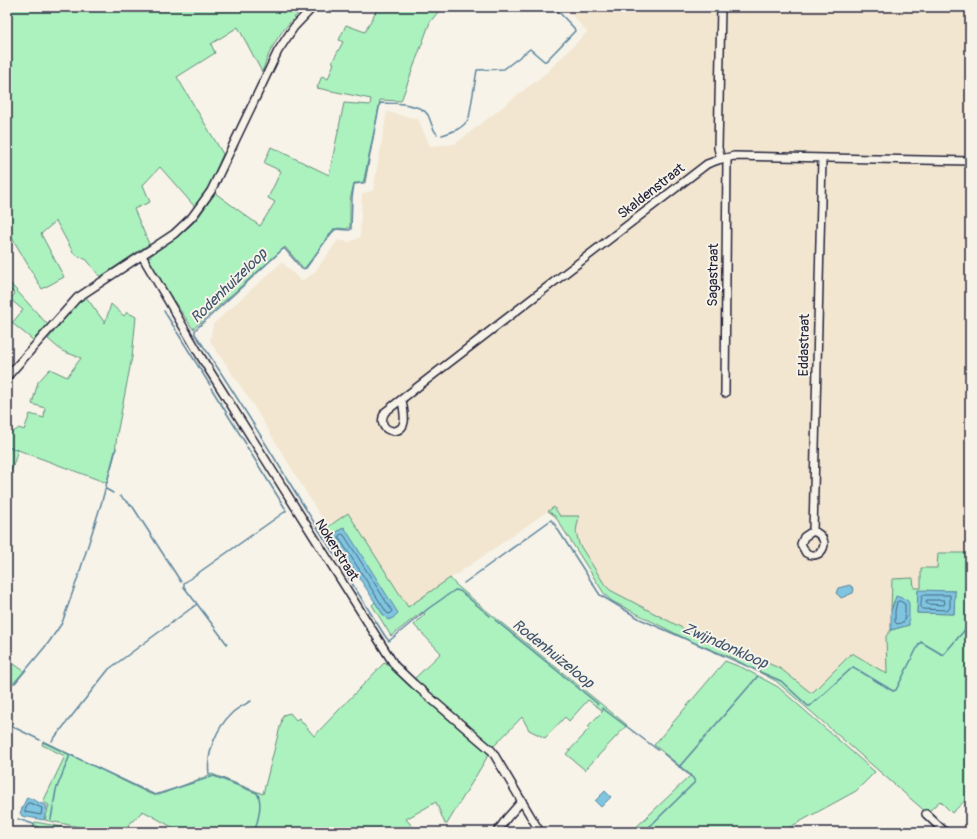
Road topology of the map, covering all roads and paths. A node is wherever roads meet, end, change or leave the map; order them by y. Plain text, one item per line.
1 (314, 7) edge
2 (721, 7) edge
3 (724, 158) junction
4 (822, 158) junction
5 (970, 161) edge
6 (142, 256) junction
7 (7, 377) edge
8 (725, 393) dead end
9 (402, 400) dead end
10 (812, 531) dead end
11 (522, 801) junction
12 (926, 814) dead end
13 (497, 832) edge
14 (540, 832) edge
15 (945, 832) edge

1 - 6 street
2 - 3 street, Sagastraat
3 - 4 street, Skaldenstraat
3 - 8 street, Sagastraat
3 - 9 street, Skaldenstraat
4 - 5 street, Skaldenstraat
4 - 10 street, Eddastraat
6 - 7 street
6 - 11 street, Nokerstraat
11 - 13 street
11 - 14 street, Nokerstraat
12 - 15 street

